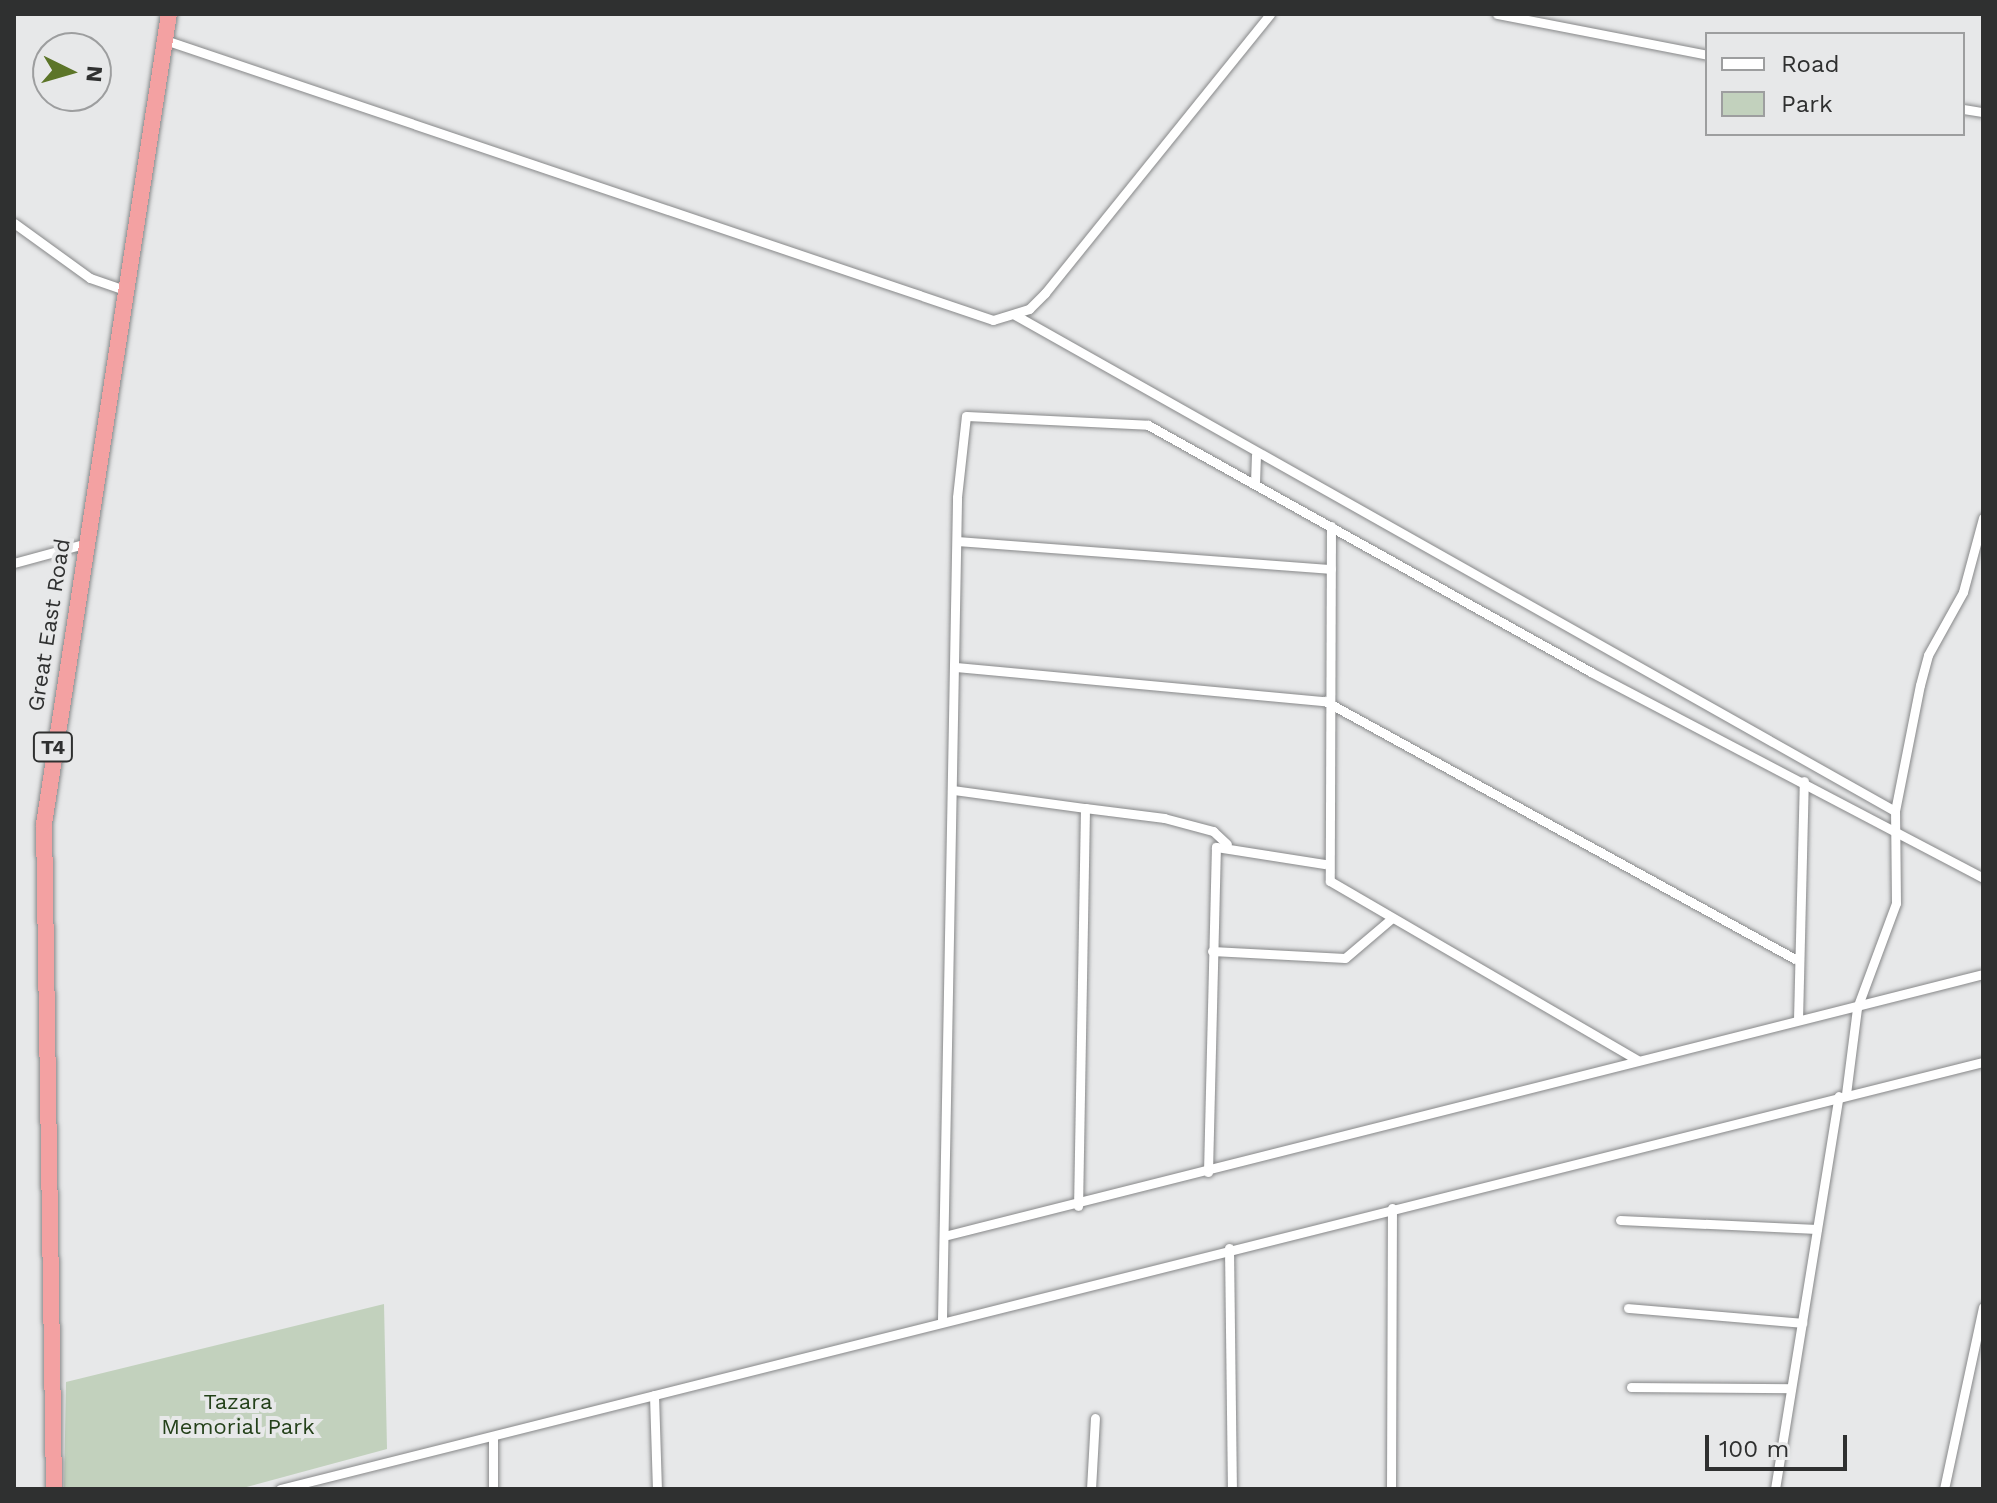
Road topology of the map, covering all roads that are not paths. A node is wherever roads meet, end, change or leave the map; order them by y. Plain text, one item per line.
1 (169, 14) edge
2 (1270, 14) edge
3 (1497, 14) edge
4 (165, 40) junction
5 (1705, 55) edge
6 (14, 223) edge
7 (124, 290) junction
8 (1015, 315) junction
9 (1256, 455) junction
10 (1255, 483) junction
11 (1983, 518) edge
12 (1331, 526) junction
13 (958, 541) junction
14 (84, 544) junction
15 (14, 563) edge
16 (1331, 569) junction
17 (955, 667) junction
18 (1329, 704) junction
19 (1804, 781) junction
20 (953, 790) junction
21 (1085, 808) junction
22 (1895, 811) junction
23 (1893, 833) junction
24 (1227, 844) junction
25 (1325, 864) junction
26 (1983, 878) edge
27 (1391, 919) junction
28 (1212, 951) junction
29 (1795, 959) junction
30 (1983, 974) edge
31 (1857, 1008) junction
32 (1798, 1020) junction
33 (1637, 1060) junction
34 (1983, 1062) edge
35 (1842, 1095) junction
36 (1208, 1172) junction
37 (1078, 1206) junction
38 (1392, 1208) junction
39 (1620, 1220) dead end
40 (1817, 1229) junction
41 (948, 1235) junction
42 (1229, 1248) junction
43 (1983, 1307) edge
44 (1628, 1308) dead end
45 (942, 1319) junction
46 (1802, 1323) junction
47 (1631, 1387) dead end
48 (1791, 1388) junction
49 (654, 1395) junction
50 (1095, 1418) dead end
51 (493, 1436) junction
52 (320, 1484) edge
53 (54, 1489) edge
54 (280, 1489) edge
55 (493, 1489) edge
56 (657, 1489) edge
57 (1091, 1489) edge
58 (1232, 1489) edge
59 (1391, 1489) edge
60 (1775, 1489) edge
61 (1944, 1489) edge

1 - 4 highway, Great East Road / T4
2 - 8 street
3 - 5 street
4 - 7 highway, Great East Road / T4
4 - 8 street
6 - 7 street
7 - 14 highway, Great East Road / T4
8 - 9 street
9 - 10 street
9 - 22 street
10 - 12 street
10 - 13 street
11 - 22 street
12 - 16 street
12 - 19 street
13 - 16 street
13 - 17 street
14 - 15 street
14 - 53 highway, Great East Road / T4
16 - 18 street
17 - 18 street
17 - 20 street
18 - 25 street
18 - 29 street
19 - 23 street
19 - 29 street
20 - 21 street
20 - 41 street
21 - 24 street
21 - 37 street
22 - 23 street
23 - 26 street
23 - 31 street
24 - 25 street
24 - 28 street
25 - 27 street
27 - 28 street
27 - 33 street
28 - 36 street
29 - 32 street
30 - 31 street
31 - 32 street
31 - 35 street
32 - 33 street
33 - 36 street
34 - 35 street
35 - 38 street
35 - 40 street
36 - 37 street
37 - 41 street
38 - 42 street
38 - 59 street
39 - 40 street
40 - 46 street
41 - 45 street
42 - 45 street
42 - 58 street
43 - 61 street
44 - 46 street
45 - 49 street
46 - 48 street
47 - 48 street
48 - 60 street
49 - 51 street
49 - 56 street
50 - 57 street
51 - 52 street
51 - 55 street
52 - 54 street

